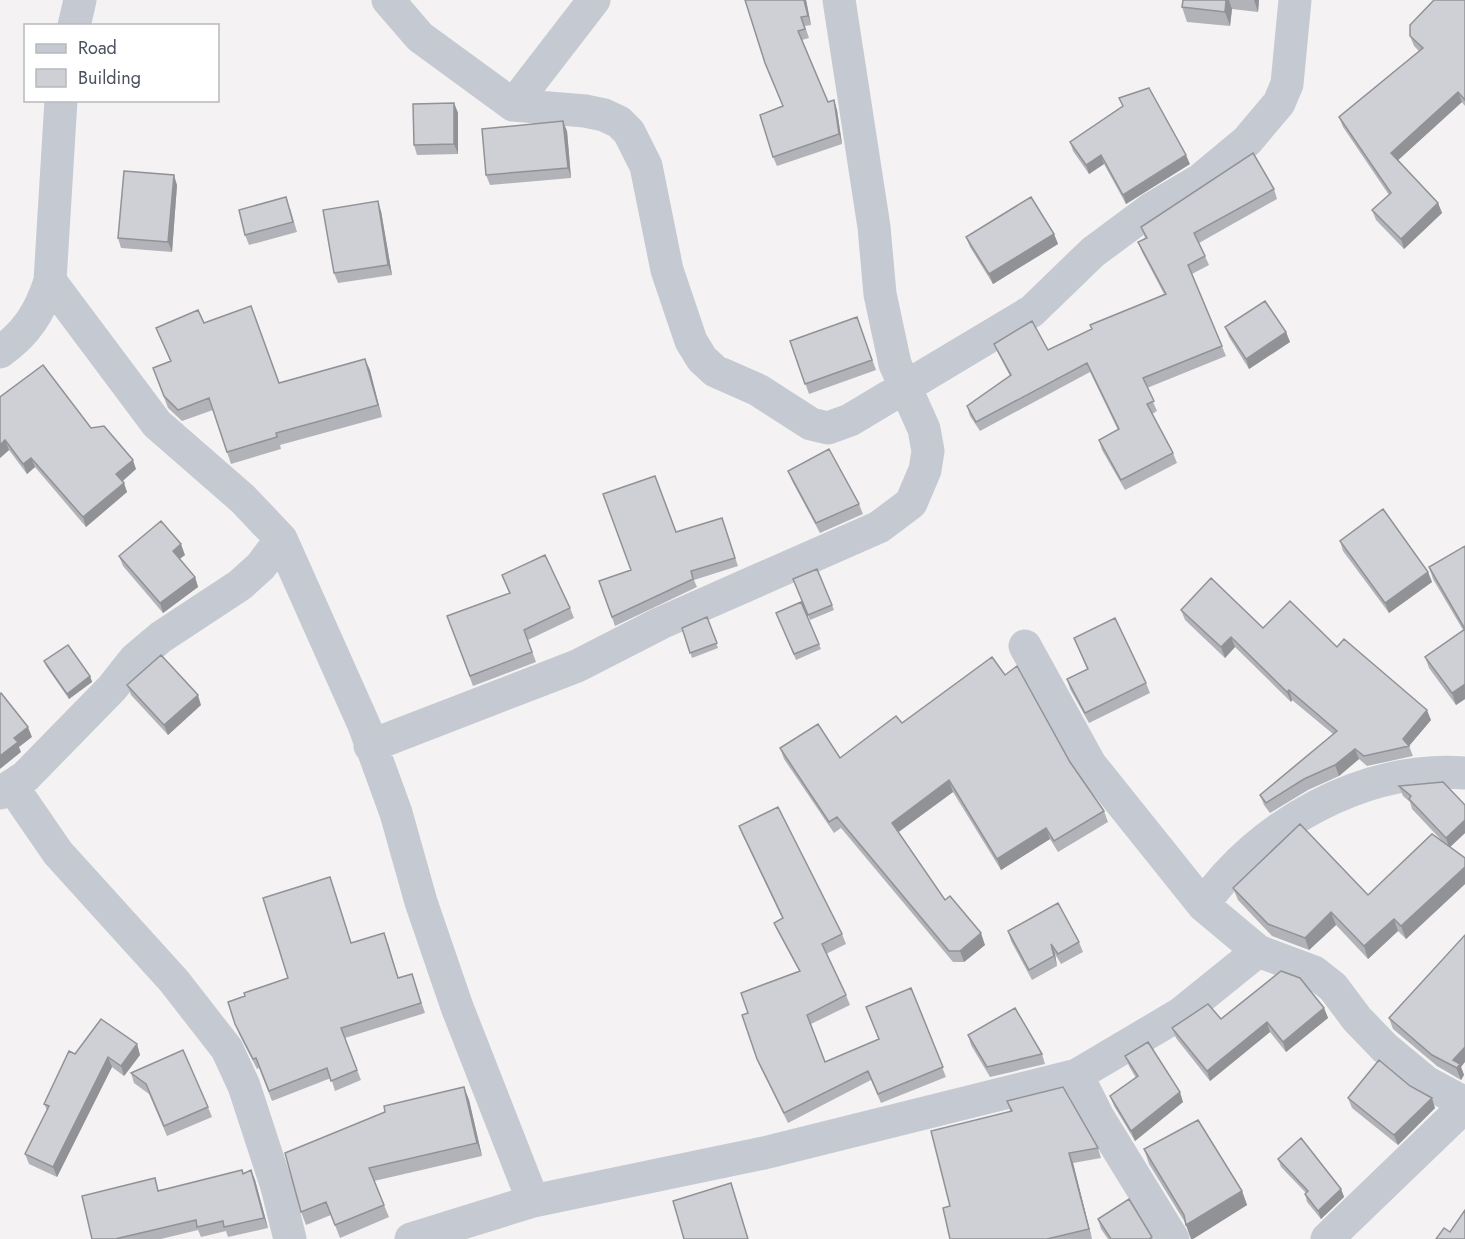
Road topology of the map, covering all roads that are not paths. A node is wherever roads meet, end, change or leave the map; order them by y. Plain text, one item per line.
1 (80, 0) edge
2 (388, 0) edge
3 (594, 0) edge
4 (839, 0) edge
5 (1295, 0) edge
6 (74, 24) edge
7 (61, 102) edge
8 (513, 105) junction
9 (50, 281) junction
10 (0, 352) edge
11 (905, 387) junction
12 (281, 539) junction
13 (1025, 646) dead end
14 (370, 746) junction
15 (1465, 773) edge
16 (6, 790) edge
17 (1203, 905) junction
18 (1258, 951) junction
19 (1077, 1075) junction
20 (1465, 1104) edge
21 (533, 1201) junction
22 (290, 1239) edge
23 (411, 1239) edge
24 (1173, 1239) edge
25 (1327, 1239) edge

1 - 6 street
2 - 8 street
3 - 8 street
4 - 11 street
5 - 11 street
7 - 9 street
8 - 11 street
9 - 10 street
9 - 12 street
11 - 14 street
12 - 14 street
12 - 16 street
13 - 17 street
14 - 21 street
15 - 17 street
16 - 22 street
17 - 18 street
18 - 19 street
18 - 20 street
19 - 21 street
19 - 24 street
20 - 25 street
21 - 23 street

